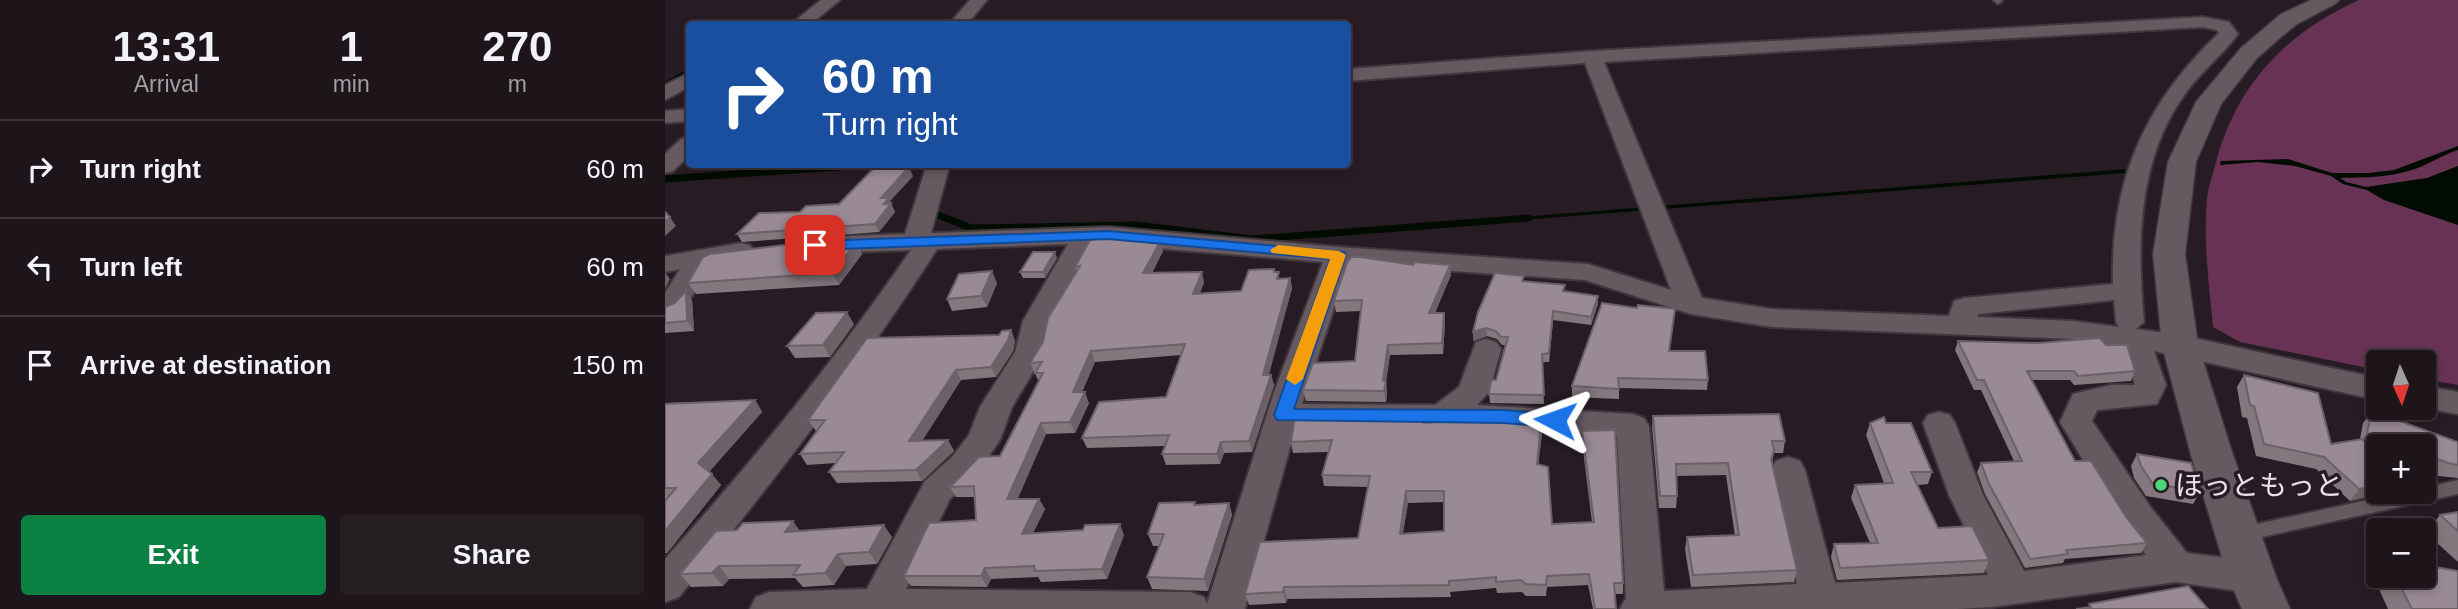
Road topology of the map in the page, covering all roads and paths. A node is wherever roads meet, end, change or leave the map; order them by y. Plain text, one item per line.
1 (832, 0) edge
2 (979, 0) edge
3 (2328, 0) edge
4 (804, 21) edge
5 (961, 21) edge
6 (1592, 57) junction
7 (1351, 75) edge
8 (686, 81) edge
9 (665, 94) edge
10 (686, 115) edge
11 (665, 117) edge
12 (686, 147) edge
13 (665, 166) edge
14 (938, 168) edge
15 (1086, 236) junction
16 (923, 241) junction
17 (1339, 255) junction
18 (700, 257) junction
19 (665, 264) edge
20 (2126, 292) junction
21 (1691, 305) junction
22 (665, 309) edge
23 (1963, 327) junction
24 (2179, 338) junction
25 (1486, 349) dead end
26 (2366, 386) edge
27 (2436, 399) edge
28 (2458, 403) edge
29 (1283, 415) junction
30 (1442, 416) junction
31 (1938, 423) dead end
32 (1788, 470) dead end
33 (2458, 486) edge
34 (2238, 536) junction
35 (2176, 567) junction
36 (665, 586) edge
37 (2014, 588) junction
38 (2259, 593) edge
39 (1820, 599) junction
40 (1894, 603) edge
41 (878, 604) junction
42 (770, 609) edge
43 (1190, 609) edge
44 (1225, 609) edge
45 (1640, 609) edge
46 (1646, 609) edge

1 - 4 street
2 - 5 street
3 - 24 street
6 - 7 street
6 - 20 street
6 - 21 street
8 - 9 street
10 - 11 street
12 - 13 street
14 - 16 street
15 - 16 street
15 - 17 street
15 - 41 street
16 - 18 street
16 - 36 street
17 - 21 street
17 - 29 street
18 - 19 street
18 - 22 street
20 - 23 street
20 - 35 street
21 - 23 street
23 - 24 street
24 - 26 street
24 - 34 street
25 - 30 street
27 - 28 street
29 - 30 street
29 - 44 street
30 - 46 street
31 - 37 street
32 - 39 street
33 - 34 lane
34 - 38 street
35 - 37 street
35 - 38 street
37 - 40 street
39 - 40 street
39 - 46 street
41 - 42 street
41 - 43 street
45 - 46 street

